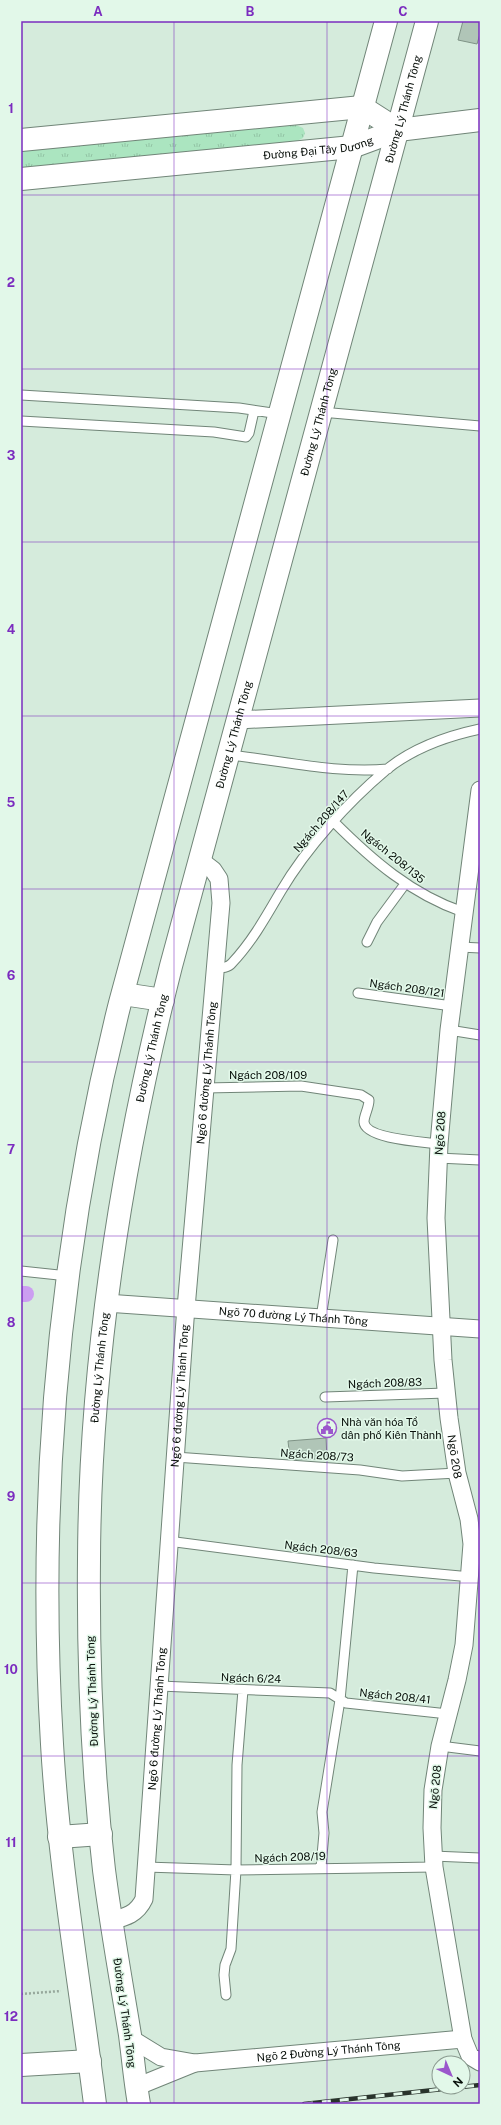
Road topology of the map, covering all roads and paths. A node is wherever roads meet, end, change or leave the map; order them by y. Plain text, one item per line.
1 (386, 21) edge
2 (427, 21) edge
3 (362, 107) junction
4 (480, 120) edge
5 (398, 130) junction
6 (21, 140) edge
7 (352, 147) junction
8 (21, 179) edge
9 (21, 395) edge
10 (254, 411) junction
11 (321, 412) junction
12 (279, 414) junction
13 (21, 421) edge
14 (480, 426) edge
15 (480, 708) edge
16 (238, 720) junction
17 (480, 729) edge
18 (228, 755) junction
19 (388, 769) junction
20 (480, 790) edge
21 (334, 822) junction
22 (477, 839) edge
23 (200, 860) junction
24 (405, 884) junction
25 (463, 912) junction
26 (367, 942) dead end
27 (460, 947) junction
28 (480, 948) edge
29 (216, 968) junction
30 (358, 993) dead end
31 (123, 994) junction
32 (162, 1000) junction
33 (452, 1006) junction
34 (449, 1030) junction
35 (480, 1035) edge
36 (205, 1088) junction
37 (439, 1151) junction
38 (480, 1160) edge
39 (333, 1240) dead end
40 (21, 1271) edge
41 (68, 1276) junction
42 (106, 1303) junction
43 (186, 1309) junction
44 (321, 1318) junction
45 (441, 1326) junction
46 (480, 1329) edge
47 (446, 1393) junction
48 (325, 1397) dead end
49 (175, 1457) junction
50 (457, 1473) junction
51 (168, 1541) junction
52 (476, 1559) edge
53 (353, 1565) junction
54 (471, 1577) junction
55 (159, 1686) junction
56 (243, 1690) junction
57 (340, 1700) junction
58 (448, 1714) junction
59 (440, 1746) junction
60 (480, 1751) edge
61 (101, 1834) junction
62 (59, 1837) junction
63 (480, 1858) edge
64 (433, 1861) junction
65 (146, 1867) junction
66 (321, 1868) junction
67 (236, 1870) junction
68 (111, 1921) junction
69 (79, 1990) junction
70 (21, 1994) edge
71 (226, 1995) dead end
72 (130, 2038) junction
73 (463, 2039) junction
74 (90, 2061) junction
75 (480, 2062) edge
76 (195, 2063) junction
77 (21, 2065) edge
78 (138, 2096) edge
79 (95, 2104) edge

1 - 3 main road
2 - 5 main road, Đường Lý Thánh Tông
3 - 5 main road, Đường Đại Tây Dương
3 - 6 main road
3 - 7 main road
4 - 5 main road
5 - 7 main road, Đường Đại Tây Dương
5 - 11 main road, Đường Lý Thánh Tông
7 - 8 main road, Đường Đại Tây Dương
7 - 12 main road
9 - 10 lane
10 - 12 lane
10 - 13 lane
11 - 14 lane
11 - 16 main road, Đường Lý Thánh Tông
12 - 31 main road
15 - 16 street
16 - 18 main road, Đường Lý Thánh Tông
17 - 19 lane, Ngách 208/147
18 - 19 lane
18 - 23 main road, Đường Lý Thánh Tông
19 - 21 lane, Ngách 208/147
20 - 22 street, Ngõ 208
21 - 24 lane, Ngách 208/135
21 - 29 lane, Ngách 208/147
22 - 25 street, Ngõ 208
23 - 29 street, Ngõ 6 đường Lý Thánh Tông
23 - 32 main road, Đường Lý Thánh Tông
24 - 25 lane, Ngách 208/135
24 - 26 lane
25 - 27 street, Ngõ 208
27 - 28 lane
27 - 33 street, Ngõ 208
29 - 36 street, Ngõ 6 đường Lý Thánh Tông
30 - 33 lane, Ngách 208/121
31 - 32 main road
31 - 41 main road
32 - 42 main road, Đường Lý Thánh Tông
33 - 34 street, Ngõ 208
34 - 35 lane
34 - 37 street, Ngõ 208
36 - 37 lane, Ngách 208/109
36 - 43 street, Ngõ 6 đường Lý Thánh Tông
37 - 38 lane
37 - 45 street, Ngõ 208
39 - 44 lane
40 - 41 lane
41 - 62 main road
42 - 43 street, Ngõ 70 đường Lý Thánh Tông
42 - 61 main road, Đường Lý Thánh Tông
43 - 44 street, Ngõ 70 đường Lý Thánh Tông
43 - 49 street, Ngõ 6 đường Lý Thánh Tông
44 - 45 street, Ngõ 70 đường Lý Thánh Tông
45 - 46 street, Ngõ 70 đường Lý Thánh Tông
45 - 47 street, Ngõ 208
47 - 48 lane, Ngách 208/83
47 - 50 street, Ngõ 208
49 - 50 lane, Ngách 208/73
49 - 51 street, Ngõ 6 đường Lý Thánh Tông
50 - 52 street, Ngõ 208
51 - 53 lane, Ngách 208/63
51 - 55 street, Ngõ 6 đường Lý Thánh Tông
52 - 54 street, Ngõ 208
53 - 54 lane, Ngách 208/63
53 - 57 lane
54 - 58 street, Ngõ 208
55 - 56 lane, Ngách 6/24
55 - 65 street, Ngõ 6 đường Lý Thánh Tông
56 - 57 lane, Ngách 6/24
56 - 67 lane
57 - 58 lane, Ngách 208/41
57 - 66 lane
58 - 59 street, Ngõ 208
59 - 60 lane
59 - 64 street, Ngõ 208
61 - 62 main road
61 - 68 main road, Đường Lý Thánh Tông
62 - 69 main road
63 - 64 lane, Ngách 208/19
64 - 66 lane, Ngách 208/19
64 - 73 street, Ngõ 208
65 - 67 lane, Ngách 208/19
65 - 68 street, Ngõ 6 đường Lý Thánh Tông
66 - 67 lane, Ngách 208/19
67 - 71 lane
68 - 72 main road, Đường Lý Thánh Tông
69 - 70 path
69 - 74 main road
72 - 76 street
72 - 78 main road, Đường Lý Thánh Tông
73 - 75 street, Ngõ 208
73 - 76 street, Ngõ 2 Đường Lý Thánh Tông
74 - 77 main road
74 - 79 main road
76 - 78 street

